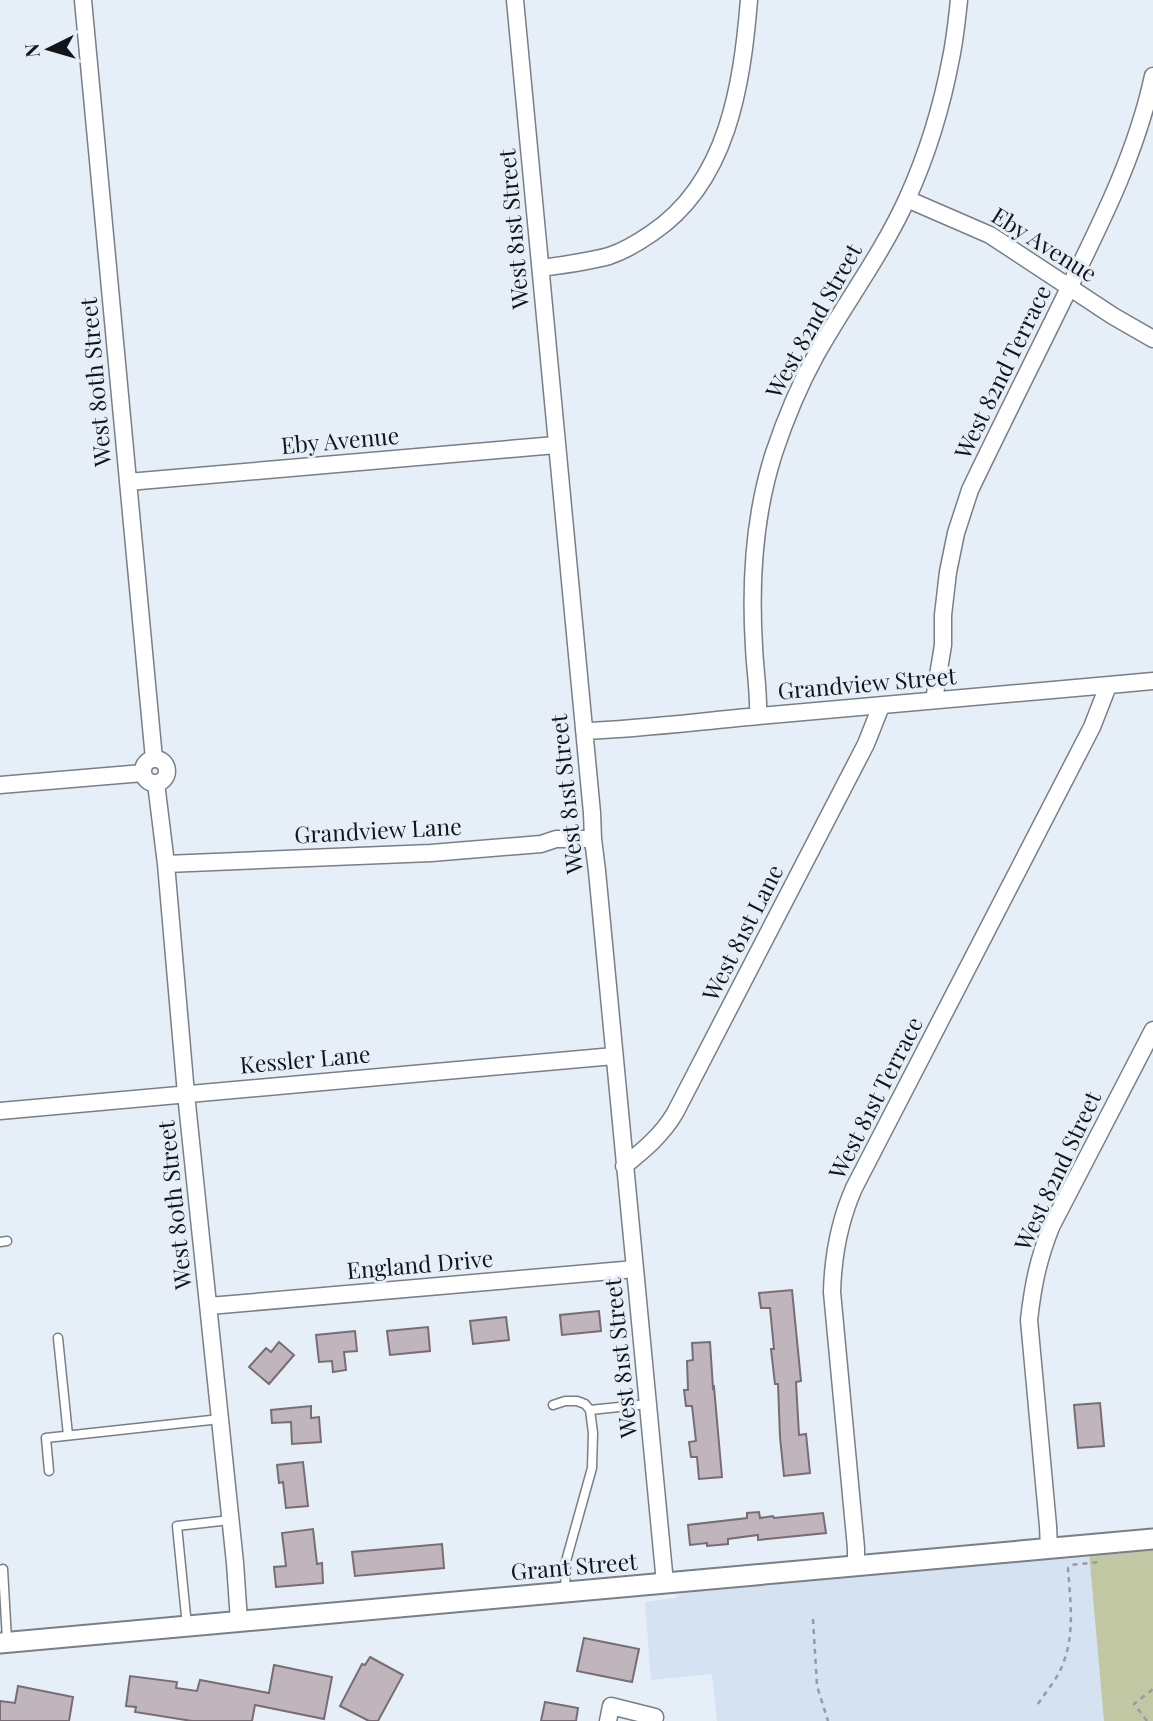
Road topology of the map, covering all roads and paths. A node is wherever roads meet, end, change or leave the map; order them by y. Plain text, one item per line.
1 (83, 0) edge
2 (515, 0) edge
3 (749, 0) edge
4 (959, 0) edge
5 (1153, 76) edge
6 (907, 199) junction
7 (541, 268) junction
8 (1070, 287) junction
9 (1153, 339) edge
10 (556, 445) junction
11 (128, 482) junction
12 (1153, 681) edge
13 (1108, 686) junction
14 (934, 699) junction
15 (881, 706) junction
16 (758, 716) junction
17 (584, 731) junction
18 (154, 759) junction
19 (143, 773) junction
20 (156, 783) junction
21 (0, 785) edge
22 (593, 839) junction
23 (166, 864) junction
24 (1153, 1030) edge
25 (614, 1056) junction
26 (186, 1094) junction
27 (0, 1111) edge
28 (624, 1166) junction
29 (635, 1269) junction
30 (209, 1307) junction
31 (58, 1338) dead end
32 (648, 1404) junction
33 (553, 1405) dead end
34 (590, 1410) junction
35 (220, 1419) junction
36 (68, 1435) junction
37 (49, 1471) dead end
38 (230, 1520) junction
39 (1153, 1539) edge
40 (1049, 1548) junction
41 (1110, 1560) dead end
42 (856, 1566) junction
43 (0, 1570) edge
44 (664, 1583) junction
45 (565, 1592) junction
46 (813, 1619) dead end
47 (239, 1621) junction
48 (187, 1626) junction
49 (4, 1643) edge
50 (1153, 1689) edge
51 (1038, 1704) dead end
52 (608, 1721) edge
53 (654, 1721) edge
54 (828, 1721) edge
55 (1147, 1721) edge

1 - 11 street, West 80th Street
2 - 7 street, West 81st Street
3 - 7 street
4 - 6 street, West 82nd Street
5 - 8 street, West 82nd Terrace
6 - 8 street, Eby Avenue
6 - 16 street, West 82nd Street
7 - 10 street, West 81st Street
8 - 9 street, Eby Avenue
8 - 14 street, West 82nd Terrace
10 - 11 street, Eby Avenue
10 - 17 street, West 81st Street
11 - 18 street, West 80th Street
12 - 13 street, Grandview Street
13 - 14 street, Grandview Street
13 - 42 street, West 81st Terrace
14 - 15 street, Grandview Street
15 - 16 street, Grandview Street
15 - 28 street, West 81st Lane
16 - 17 street, Grandview Street
17 - 22 street, West 81st Street
18 - 19 street
18 - 20 street
19 - 20 street
19 - 21 street
20 - 23 street, West 80th Street
22 - 23 street, Grandview Lane
22 - 25 street, West 81st Street
23 - 26 street, West 80th Street
24 - 40 street, West 82nd Street
25 - 26 street, Kessler Lane
25 - 28 street, West 81st Street
26 - 27 street, Kessler Lane
26 - 30 street, West 80th Street
28 - 29 street, West 81st Street
29 - 30 street, England Drive
29 - 32 street, West 81st Street
30 - 35 street, West 80th Street
31 - 36 lane
32 - 34 lane
32 - 44 street, West 81st Street
33 - 34 lane
34 - 45 lane
35 - 36 lane
35 - 38 street, West 80th Street
36 - 37 lane
38 - 47 street, West 80th Street
38 - 48 lane
39 - 40 street, Grant Street
40 - 42 street, Grant Street
41 - 51 path
42 - 44 street, Grant Street
43 - 49 lane
44 - 45 street, Grant Street
45 - 47 street, Grant Street
46 - 54 path
47 - 48 street, Grant Street
48 - 49 street, Grant Street
50 - 55 path
52 - 53 street

